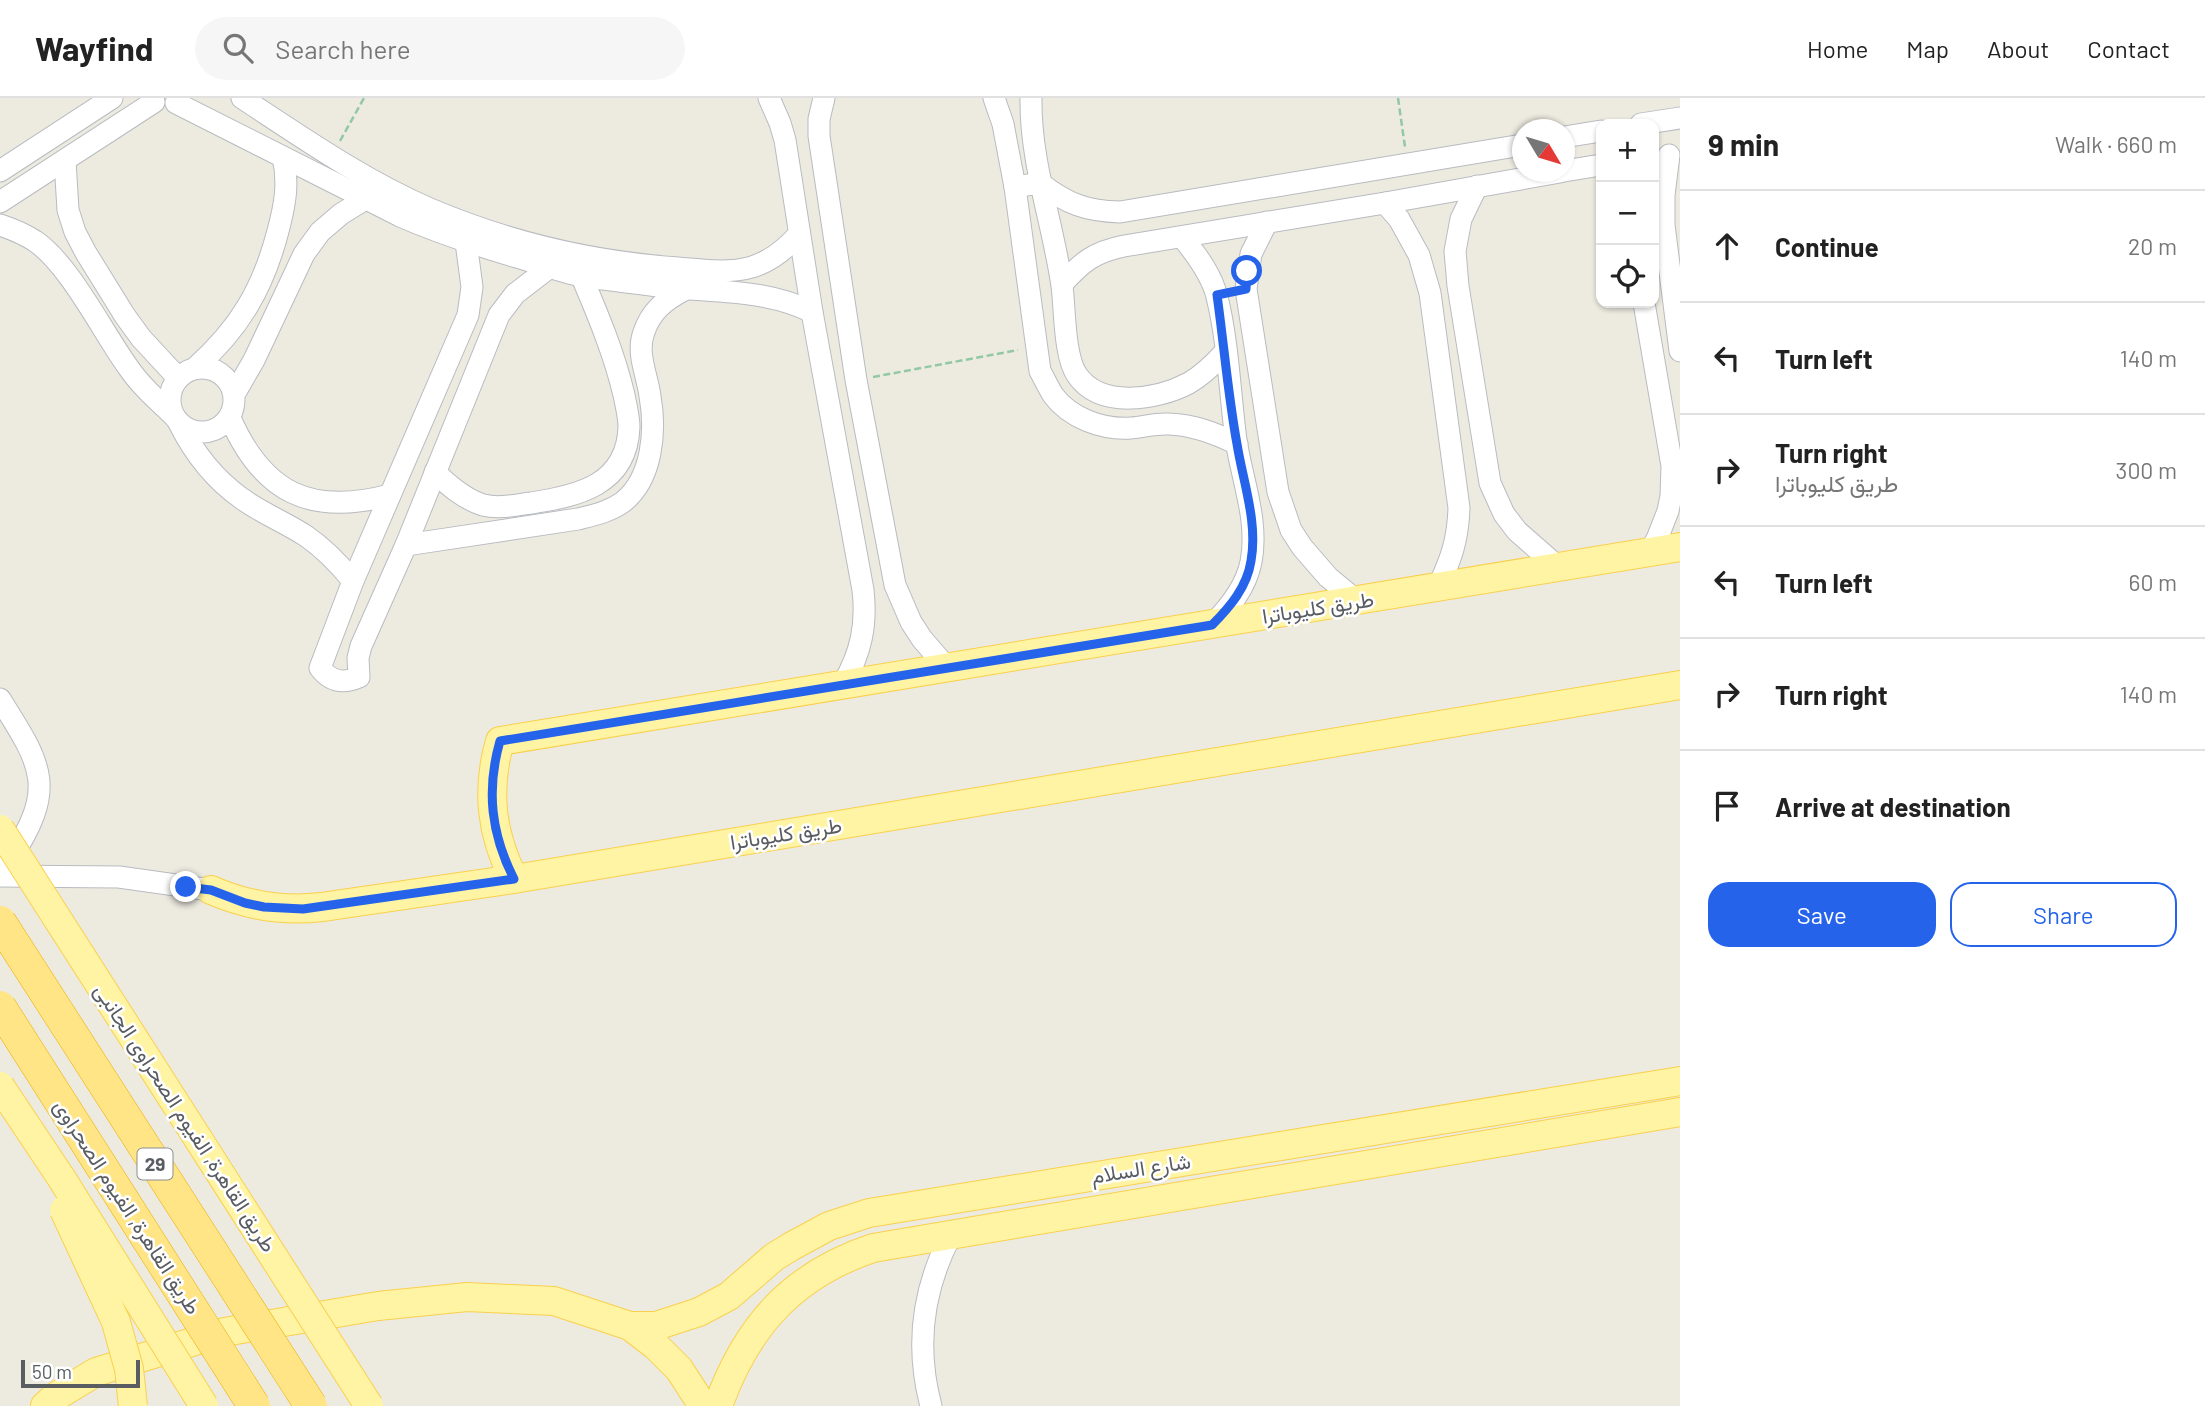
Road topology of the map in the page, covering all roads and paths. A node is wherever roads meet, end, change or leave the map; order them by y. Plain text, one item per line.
1 (112, 98) edge
2 (242, 98) edge
3 (364, 98) edge
4 (769, 98) edge
5 (824, 98) edge
6 (994, 98) edge
7 (1031, 98) edge
8 (1398, 98) edge
9 (151, 100) edge
10 (180, 100) edge
11 (1680, 118) edge
12 (1659, 121) edge
13 (1596, 132) edge
14 (1575, 135) edge
15 (1512, 147) edge
16 (821, 149) junction
17 (1668, 155) edge
18 (283, 156) junction
19 (331, 156) junction
20 (787, 157) junction
21 (65, 161) junction
22 (1408, 164) junction
23 (1596, 167) edge
24 (1575, 170) edge
25 (0, 171) edge
26 (1512, 180) edge
27 (1040, 183) junction
28 (1477, 186) junction
29 (1015, 187) junction
30 (366, 198) junction
31 (0, 202) edge
32 (1385, 203) junction
33 (1267, 222) junction
34 (0, 225) edge
35 (799, 234) junction
36 (1182, 237) junction
37 (466, 242) junction
38 (550, 267) junction
39 (741, 269) junction
40 (581, 275) junction
41 (1675, 279) edge
42 (1062, 284) junction
43 (1246, 289) junction
44 (684, 290) junction
45 (743, 292) junction
46 (1217, 295) junction
47 (1645, 308) edge
48 (812, 312) junction
49 (463, 329) junction
50 (488, 339) junction
51 (1036, 347) junction
52 (1680, 351) edge
53 (1225, 352) junction
54 (186, 373) junction
55 (856, 380) junction
56 (235, 393) junction
57 (230, 418) junction
58 (176, 419) junction
59 (1237, 444) junction
60 (435, 472) junction
61 (285, 489) junction
62 (390, 495) junction
63 (269, 515) junction
64 (406, 545) junction
65 (1680, 547) edge
66 (1649, 553) junction
67 (1559, 568) junction
68 (1680, 571) edge
69 (353, 581) junction
70 (895, 585) junction
71 (1437, 589) junction
72 (863, 590) junction
73 (1357, 601) junction
74 (1212, 625) junction
75 (948, 669) junction
76 (843, 684) junction
77 (1680, 685) edge
78 (0, 699) edge
79 (0, 829) edge
80 (0, 876) edge
81 (514, 879) junction
82 (211, 890) joint
83 (0, 922) edge
84 (0, 1007) edge
85 (1680, 1081) edge
86 (0, 1086) edge
87 (1680, 1112) edge
88 (1309, 1143) junction
89 (1315, 1174) junction
90 (62, 1179) junction
91 (951, 1235) junction
92 (630, 1326) junction
93 (45, 1406) edge
94 (133, 1406) edge
95 (204, 1406) edge
96 (254, 1406) edge
97 (310, 1406) edge
98 (369, 1406) edge
99 (703, 1406) edge
100 (719, 1406) edge
101 (931, 1406) edge

1 - 25 street
2 - 19 street
3 - 19 path
4 - 20 street
5 - 16 street
6 - 29 street
7 - 27 street
8 - 22 path
9 - 10 street
9 - 21 street
10 - 18 street
11 - 12 street
13 - 14 street
15 - 22 street
16 - 20 street
16 - 55 street
17 - 41 street
18 - 30 street
18 - 54 street
19 - 39 street
20 - 35 street
21 - 31 street
21 - 54 street
22 - 27 street
23 - 24 street
26 - 28 street
27 - 29 street
27 - 42 street
28 - 32 street
28 - 67 street
29 - 51 street
30 - 37 street
30 - 56 street
32 - 33 street
32 - 71 street
33 - 36 street
33 - 43 street
34 - 58 street
35 - 39 street
35 - 48 street
36 - 42 street
36 - 46 street
37 - 38 street
37 - 49 street
38 - 40 street
38 - 50 street
39 - 45 street
40 - 44 street
40 - 60 street
41 - 52 street
42 - 53 street
43 - 46 street
43 - 73 street
44 - 45 street
44 - 64 street
45 - 48 street
46 - 53 street
47 - 66 street
48 - 72 street
49 - 50 street
49 - 62 street
50 - 60 street
51 - 55 path
51 - 59 street
53 - 59 street
54 - 56 street
54 - 58 street
55 - 70 street
56 - 57 street
57 - 58 street
57 - 61 street
58 - 63 street
59 - 74 street
60 - 64 street
61 - 62 street
61 - 63 street
62 - 69 street
63 - 69 street
64 - 69 street
65 - 66 main road, طريق كليوباترا
66 - 67 main road, طريق كليوباترا
66 - 68 main road
67 - 71 main road, طريق كليوباترا
70 - 72 street
70 - 75 street
71 - 73 main road, طريق كليوباترا
72 - 76 street
73 - 74 main road, طريق كليوباترا
74 - 75 main road, طريق كليوباترا
75 - 76 main road, طريق كليوباترا
76 - 81 main road, طريق كليوباترا
77 - 81 main road, طريق كليوباترا
78 - 80 street
79 - 98 main road, طريق القاهرة, الفيوم الصحراوى الجانبى, bridge
80 - 82 street
81 - 82 main road, طريق كليوباترا
83 - 97 highway, 29, bridge
84 - 96 highway, طريق القاهرة, الفيوم الصحراوى / 29, bridge
85 - 88 main road, شارع السلام
86 - 90 main road, bridge
87 - 89 main road, شارع السلام
88 - 89 main road
88 - 92 main road, شارع السلام
89 - 91 main road, شارع السلام
90 - 94 main road, bridge
90 - 95 main road, bridge
91 - 100 main road, شارع السلام
91 - 101 street
92 - 93 main road
92 - 99 main road

